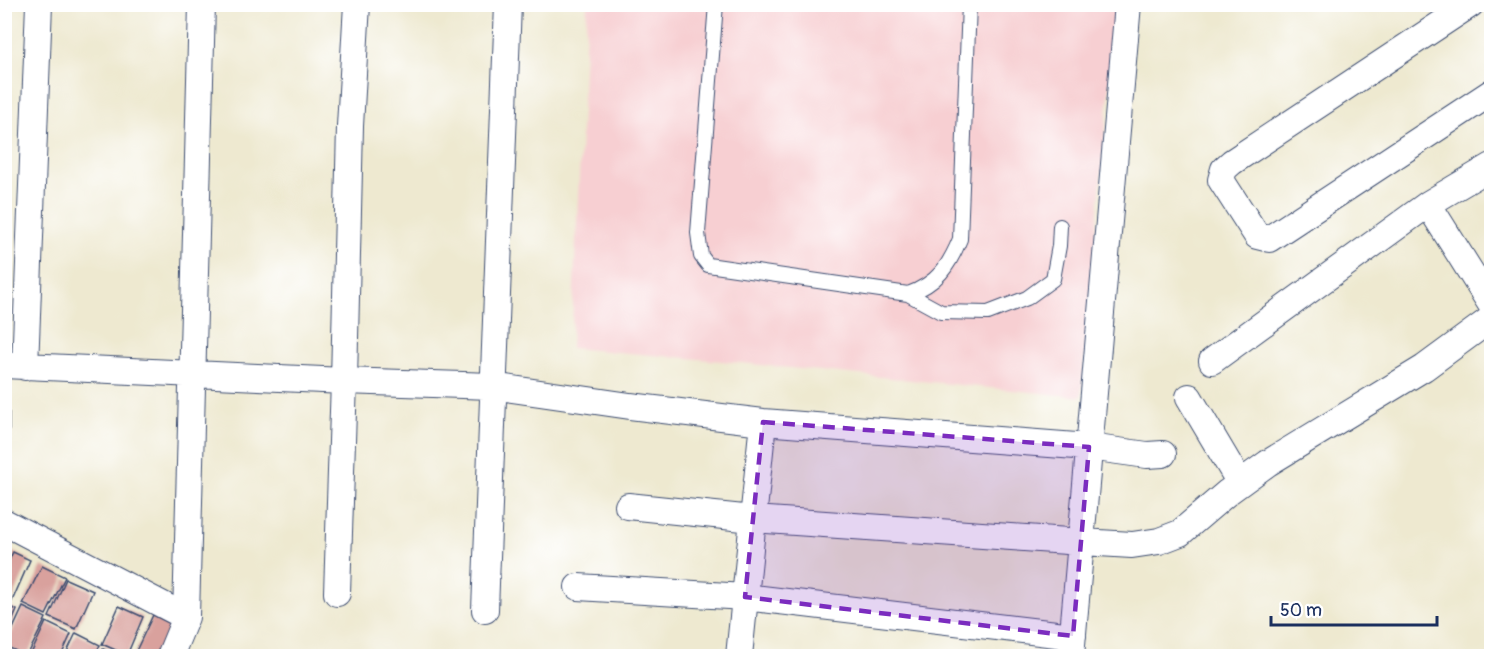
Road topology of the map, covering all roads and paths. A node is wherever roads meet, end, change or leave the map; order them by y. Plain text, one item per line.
1 (39, 4) edge
2 (202, 4) edge
3 (357, 4) edge
4 (508, 4) edge
5 (716, 4) edge
6 (969, 4) edge
7 (1128, 4) edge
8 (1471, 4) edge
9 (1491, 92) edge
10 (1491, 166) edge
11 (1428, 204) junction
12 (1060, 226) dead end
13 (908, 294) junction
14 (1491, 306) edge
15 (1491, 318) edge
16 (1212, 361) dead end
17 (15, 366) edge
18 (193, 375) junction
19 (344, 381) junction
20 (492, 386) junction
21 (1189, 397) dead end
22 (763, 422) junction
23 (1089, 447) junction
24 (1163, 454) dead end
25 (1240, 483) junction
26 (628, 506) dead end
27 (753, 519) junction
28 (4, 522) edge
29 (1082, 542) junction
30 (578, 587) dead end
31 (337, 592) dead end
32 (745, 597) junction
33 (485, 610) dead end
34 (186, 617) junction
35 (1072, 646) edge
36 (170, 657) edge
37 (739, 657) edge

1 - 17 street
2 - 18 street
3 - 19 street
4 - 20 street
5 - 13 lane
6 - 13 lane
7 - 23 street
8 - 9 street
10 - 11 street
11 - 14 street
11 - 16 street
12 - 13 lane
15 - 25 street
17 - 18 street
18 - 19 street
18 - 34 street
19 - 20 street
19 - 31 street
20 - 22 street
20 - 33 street
21 - 25 street
22 - 23 street
22 - 27 street
23 - 24 street
23 - 29 street
25 - 29 street
26 - 27 street
27 - 29 street
27 - 32 street
28 - 34 street
29 - 35 street
30 - 32 street
32 - 35 street
32 - 37 street
34 - 36 street

